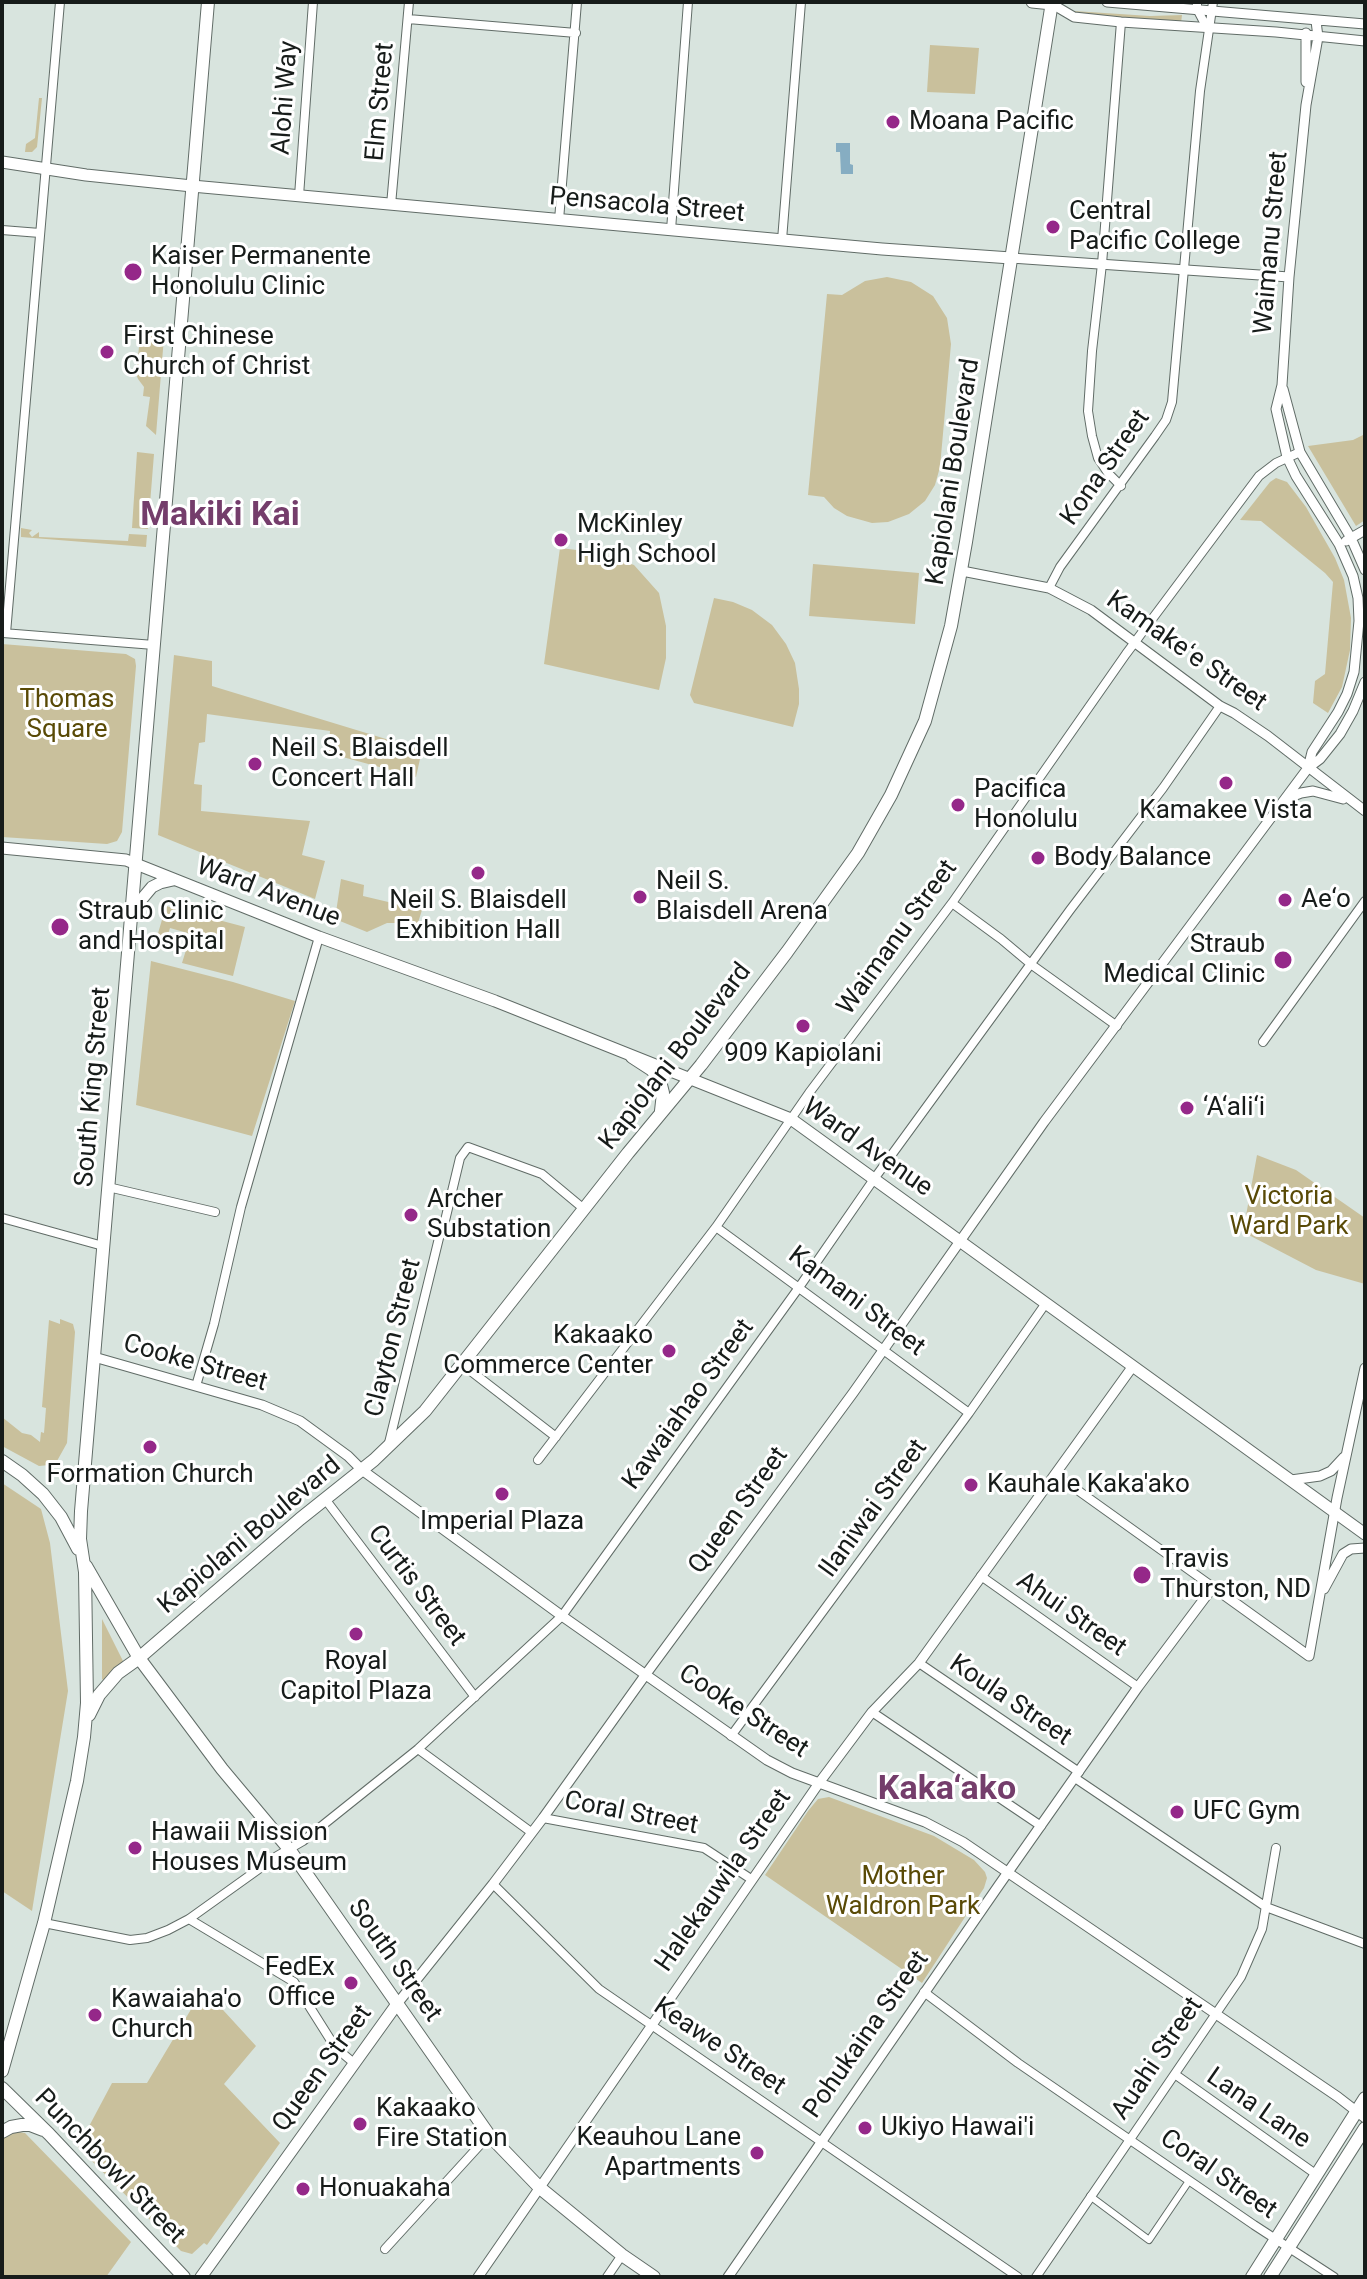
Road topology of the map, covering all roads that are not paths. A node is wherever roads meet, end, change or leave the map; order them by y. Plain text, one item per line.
1 (60, 2) edge
2 (208, 2) edge
3 (313, 2) edge
4 (409, 2) edge
5 (577, 2) edge
6 (688, 2) edge
7 (801, 2) edge
8 (1032, 2) edge
9 (1107, 2) edge
10 (1056, 3) edge
11 (1197, 6) edge
12 (1212, 6) edge
13 (408, 19) junction
14 (1316, 21) junction
15 (1121, 22) junction
16 (1365, 24) edge
17 (1207, 28) junction
18 (576, 33) junction
19 (1305, 35) junction
20 (1318, 37) junction
21 (1365, 41) edge
22 (1306, 105) junction
23 (2, 162) edge
24 (45, 168) junction
25 (192, 186) junction
26 (299, 196) junction
27 (391, 205) junction
28 (559, 220) junction
29 (2, 230) edge
30 (671, 230) junction
31 (40, 233) junction
32 (782, 240) junction
33 (1011, 258) junction
34 (1102, 264) junction
35 (1183, 269) junction
36 (1289, 277) junction
37 (1282, 385) junction
38 (1300, 452) junction
39 (1287, 457) junction
40 (1121, 486) junction
41 (1365, 530) edge
42 (1351, 538) junction
43 (1339, 544) junction
44 (1365, 570) edge
45 (962, 571) junction
46 (1049, 588) junction
47 (4, 633) edge
48 (1136, 643) junction
49 (154, 645) junction
50 (1365, 682) edge
51 (1220, 706) junction
52 (1308, 768) junction
53 (1285, 800) junction
54 (1349, 800) junction
55 (1365, 811) edge
56 (2, 848) edge
57 (135, 864) junction
58 (174, 880) junction
59 (1365, 901) edge
60 (952, 903) junction
61 (131, 912) junction
62 (319, 937) junction
63 (1032, 965) junction
64 (1117, 1026) junction
65 (1263, 1042) dead end
66 (632, 1057) junction
67 (690, 1079) junction
68 (661, 1114) junction
69 (791, 1119) junction
70 (874, 1179) junction
71 (108, 1187) junction
72 (584, 1209) junction
73 (215, 1212) dead end
74 (2, 1218) edge
75 (716, 1227) junction
76 (960, 1241) junction
77 (103, 1246) junction
78 (800, 1286) junction
79 (1046, 1303) junction
80 (883, 1349) junction
81 (94, 1357) junction
82 (463, 1365) junction
83 (1133, 1366) junction
84 (1365, 1368) edge
85 (196, 1386) junction
86 (969, 1413) junction
87 (556, 1437) junction
88 (387, 1447) junction
89 (1346, 1454) junction
90 (538, 1460) dead end
91 (2, 1461) edge
92 (362, 1470) junction
93 (1055, 1474) junction
94 (1291, 1480) junction
95 (325, 1499) junction
96 (1334, 1511) junction
97 (1365, 1534) edge
98 (1365, 1548) edge
99 (82, 1557) junction
100 (981, 1576) junction
101 (1213, 1587) junction
102 (1319, 1599) junction
103 (562, 1616) junction
104 (139, 1658) junction
105 (919, 1663) junction
106 (646, 1674) junction
107 (1138, 1687) junction
108 (475, 1697) junction
109 (872, 1712) junction
110 (731, 1736) junction
111 (84, 1737) junction
112 (418, 1749) junction
113 (1077, 1775) junction
114 (819, 1783) junction
115 (543, 1818) junction
116 (1041, 1826) junction
117 (531, 1832) junction
118 (1276, 1848) dead end
119 (289, 1849) junction
120 (1008, 1872) junction
121 (751, 1879) junction
122 (493, 1884) junction
123 (1266, 1907) junction
124 (189, 1919) junction
125 (44, 1923) junction
126 (1365, 1944) edge
127 (924, 1992) junction
128 (397, 2004) junction
129 (1215, 2014) junction
130 (651, 2026) junction
131 (355, 2064) junction
132 (2, 2071) edge
133 (1176, 2075) junction
134 (2, 2088) edge
135 (1365, 2098) edge
136 (1361, 2115) edge
137 (1365, 2128) edge
138 (46, 2131) junction
139 (2, 2132) edge
140 (489, 2135) junction
141 (1130, 2139) junction
142 (821, 2140) junction
143 (1317, 2175) junction
144 (1189, 2181) junction
145 (540, 2188) junction
146 (1090, 2196) junction
147 (1276, 2240) junction
148 (1289, 2247) junction
149 (385, 2249) dead end
150 (622, 2255) junction
151 (184, 2277) edge
152 (201, 2277) edge
153 (478, 2277) edge
154 (607, 2277) edge
155 (654, 2277) edge
156 (728, 2277) edge
157 (1018, 2277) edge
158 (1036, 2277) edge
159 (1252, 2277) edge
160 (1270, 2277) edge
161 (1334, 2277) edge

1 - 24 street
2 - 25 main road, South King Street
3 - 26 street, Alohi Way
4 - 13 street, Elm Street
5 - 18 street
6 - 30 street
7 - 32 street
8 - 10 main road
9 - 11 street
10 - 15 street
10 - 33 main road, Kapiolani Boulevard
11 - 12 street
11 - 17 street
12 - 14 street
12 - 17 street, Kona Street
13 - 18 street
13 - 27 street, Elm Street
14 - 16 street
14 - 19 street
14 - 20 street, Waimanu Street
15 - 17 street
15 - 34 street
17 - 19 street
17 - 35 street, Kona Street
18 - 28 street
19 - 20 street
19 - 22 street, Waimanu Street
20 - 21 street
20 - 22 street, Waimanu Street
22 - 36 street, Waimanu Street
23 - 24 main road, Pensacola Street
24 - 25 main road, Pensacola Street
24 - 31 street
25 - 26 main road, Pensacola Street
25 - 49 main road, South King Street
26 - 27 main road, Pensacola Street
27 - 28 main road, Pensacola Street
28 - 30 main road, Pensacola Street
29 - 31 street
30 - 32 main road, Pensacola Street
31 - 47 street
32 - 33 main road, Pensacola Street
33 - 34 street, Pensacola Street
33 - 45 main road, Kapiolani Boulevard
34 - 35 street, Pensacola Street
34 - 40 street
35 - 36 street, Pensacola Street
35 - 40 street, Kona Street
36 - 37 street, Waimanu Street
37 - 38 street
37 - 39 street, Queen Street
38 - 39 street, Waimanu Street
38 - 42 street
39 - 43 street, Queen Street
39 - 48 street, Waimanu Street
40 - 46 street, Kona Street
41 - 42 street
42 - 43 street
42 - 44 street
43 - 52 street, Queen Street
45 - 46 street, Kamakeʻe Street
45 - 67 main road, Kapiolani Boulevard
46 - 48 street, Kamakeʻe Street
47 - 49 street
48 - 51 street, Kamakeʻe Street
48 - 60 street, Waimanu Street
49 - 57 main road, South King Street
50 - 52 street, Queen Street
51 - 52 street, Kamakeʻe Street
51 - 63 street, Kawaiahao Street
52 - 53 street, Queen Street
52 - 54 street, Kamakeʻe Street
53 - 54 street
53 - 64 street, Queen Street
54 - 55 street, Kamakeʻe Street
56 - 57 main road, Ward Avenue
57 - 58 main road, Ward Avenue
57 - 61 main road, South King Street
58 - 61 main road
58 - 62 main road, Ward Avenue
59 - 65 street
60 - 63 street
60 - 69 street, Waimanu Street
61 - 71 main road, South King Street
62 - 66 main road, Ward Avenue
62 - 85 street
63 - 64 street
63 - 70 street, Kawaiahao Street
64 - 76 street, Queen Street
66 - 67 main road, Ward Avenue
66 - 68 main road
67 - 68 main road, Kapiolani Boulevard
67 - 69 main road, Ward Avenue
68 - 72 main road, Kapiolani Boulevard
69 - 70 main road, Ward Avenue
69 - 75 street, Waimanu Street
70 - 76 main road, Ward Avenue
70 - 78 street, Kawaiahao Street
71 - 73 street
71 - 77 main road, South King Street
72 - 82 main road, Kapiolani Boulevard
72 - 88 street, Clayton Street
74 - 77 street
75 - 78 street, Kamani Street
75 - 87 street, Waimanu Street
76 - 79 main road, Ward Avenue
76 - 80 street, Queen Street
77 - 81 main road, South King Street
78 - 80 street, Kamani Street
78 - 103 street, Kawaiahao Street
79 - 83 main road, Ward Avenue
79 - 86 street, Ilaniwai Street
80 - 86 street, Kamani Street
80 - 106 street, Queen Street
81 - 85 street, Cooke Street
81 - 99 main road, South King Street
82 - 87 street
82 - 88 main road, Kapiolani Boulevard
83 - 93 street, Halekauwila Street
83 - 94 main road, Ward Avenue
84 - 89 street
85 - 92 street, Cooke Street
86 - 110 street, Ilaniwai Street
87 - 90 street, Waimanu Street
88 - 92 main road, Kapiolani Boulevard
89 - 94 street
89 - 96 street
91 - 99 main road, South Street
92 - 95 main road, Kapiolani Boulevard
92 - 103 street, Cooke Street
93 - 100 street, Halekauwila Street
93 - 101 street
94 - 96 main road, Ward Avenue
95 - 104 main road, Kapiolani Boulevard
95 - 108 street, Curtis Street
96 - 97 main road, Ward Avenue
96 - 102 street
98 - 102 street
99 - 104 main road, South Street
99 - 111 main road, South King Street
100 - 105 street, Halekauwila Street
100 - 107 street, Ahui Street
101 - 102 street
101 - 107 street, Pohukaina Street
103 - 106 street, Cooke Street
103 - 108 street, Kawaiahao Street
104 - 111 main road, Kapiolani Boulevard
104 - 119 main road, South Street
105 - 109 street, Halekauwila Street
105 - 113 street, Koula Street
106 - 110 street, Cooke Street
106 - 115 street, Queen Street
107 - 113 street, Pohukaina Street
108 - 112 street, Kawaiahao Street
109 - 114 street, Halekauwila Street
109 - 116 street
110 - 114 street, Cooke Street
111 - 125 main road, South King Street
112 - 117 street
112 - 119 street, Kawaiahao Street
113 - 116 street, Pohukaina Street
113 - 123 street, Koula Street
114 - 120 street, Cooke Street
114 - 121 street, Halekauwila Street
115 - 117 street, Queen Street
115 - 121 street, Coral Street
116 - 120 street, Pohukaina Street
117 - 122 street, Queen Street
118 - 123 street, Auahi Street
119 - 124 street, Kawaiahao Street
119 - 128 main road, South Street
120 - 127 street, Pohukaina Street
120 - 129 street, Cooke Street
121 - 130 street, Halekauwila Street
122 - 128 street, Queen Street
122 - 130 street, Keawe Street
123 - 126 street, Koula Street
123 - 129 street, Auahi Street
124 - 125 street, Kawaiahao Street
124 - 131 street
125 - 132 main road, South King Street
127 - 141 street, Coral Street
127 - 142 street, Pohukaina Street
128 - 131 main road, Queen Street
128 - 140 main road, South Street
129 - 133 street, Auahi Street
129 - 136 street, Cooke Street
130 - 142 street, Keawe Street
130 - 145 street, Halekauwila Street
131 - 152 main road, Queen Street
133 - 141 street, Auahi Street
133 - 143 street, Lana Lane
134 - 138 main road, Punchbowl Street
135 - 136 main road
136 - 143 main road
137 - 148 main road
138 - 139 main road
138 - 151 main road, Punchbowl Street
140 - 145 main road, South Street
140 - 149 street
141 - 144 street, Coral Street
141 - 146 street, Auahi Street
142 - 156 street, Pohukaina Street
142 - 157 street, Keawe Street
143 - 147 main road
144 - 146 street
144 - 147 street, Coral Street
145 - 150 main road, South Street
145 - 153 street, Halekauwila Street
146 - 158 street, Auahi Street
147 - 148 street, Coral Street
147 - 159 main road
148 - 160 main road
148 - 161 street, Coral Street
150 - 154 street
150 - 155 main road, South Street

